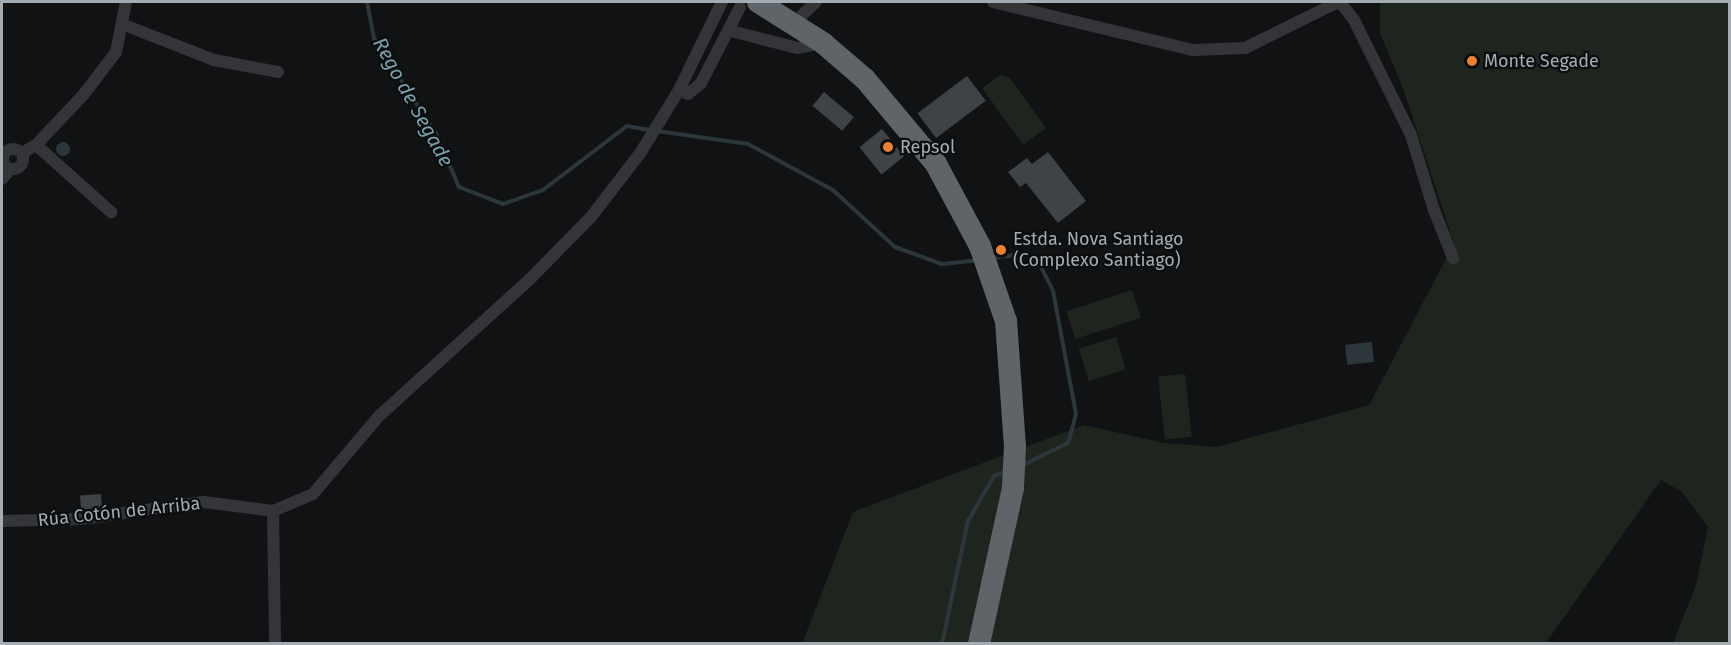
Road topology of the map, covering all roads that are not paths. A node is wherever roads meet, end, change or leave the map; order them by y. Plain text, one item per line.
1 (126, 2) edge
2 (722, 2) edge
3 (816, 2) edge
4 (993, 2) edge
5 (1339, 2) edge
6 (749, 4) edge
7 (794, 23) junction
8 (122, 24) junction
9 (731, 31) junction
10 (822, 43) junction
11 (278, 72) dead end
12 (680, 90) junction
13 (36, 145) junction
14 (4, 150) edge
15 (22, 153) junction
16 (10, 169) junction
17 (2, 179) edge
18 (111, 212) dead end
19 (1454, 258) dead end
20 (273, 511) junction
21 (2, 521) edge
22 (275, 644) edge
23 (979, 644) edge

1 - 8 street
2 - 12 street
3 - 7 street
4 - 5 street
5 - 19 street
6 - 7 highway
6 - 9 street
7 - 10 highway
8 - 11 street
8 - 13 street
9 - 10 street
9 - 12 street
10 - 23 highway
12 - 20 street
13 - 15 street
13 - 18 street
14 - 15 street
14 - 16 street
15 - 16 street
16 - 17 street
20 - 21 street, Rúa Cotón de Arriba
20 - 22 street

